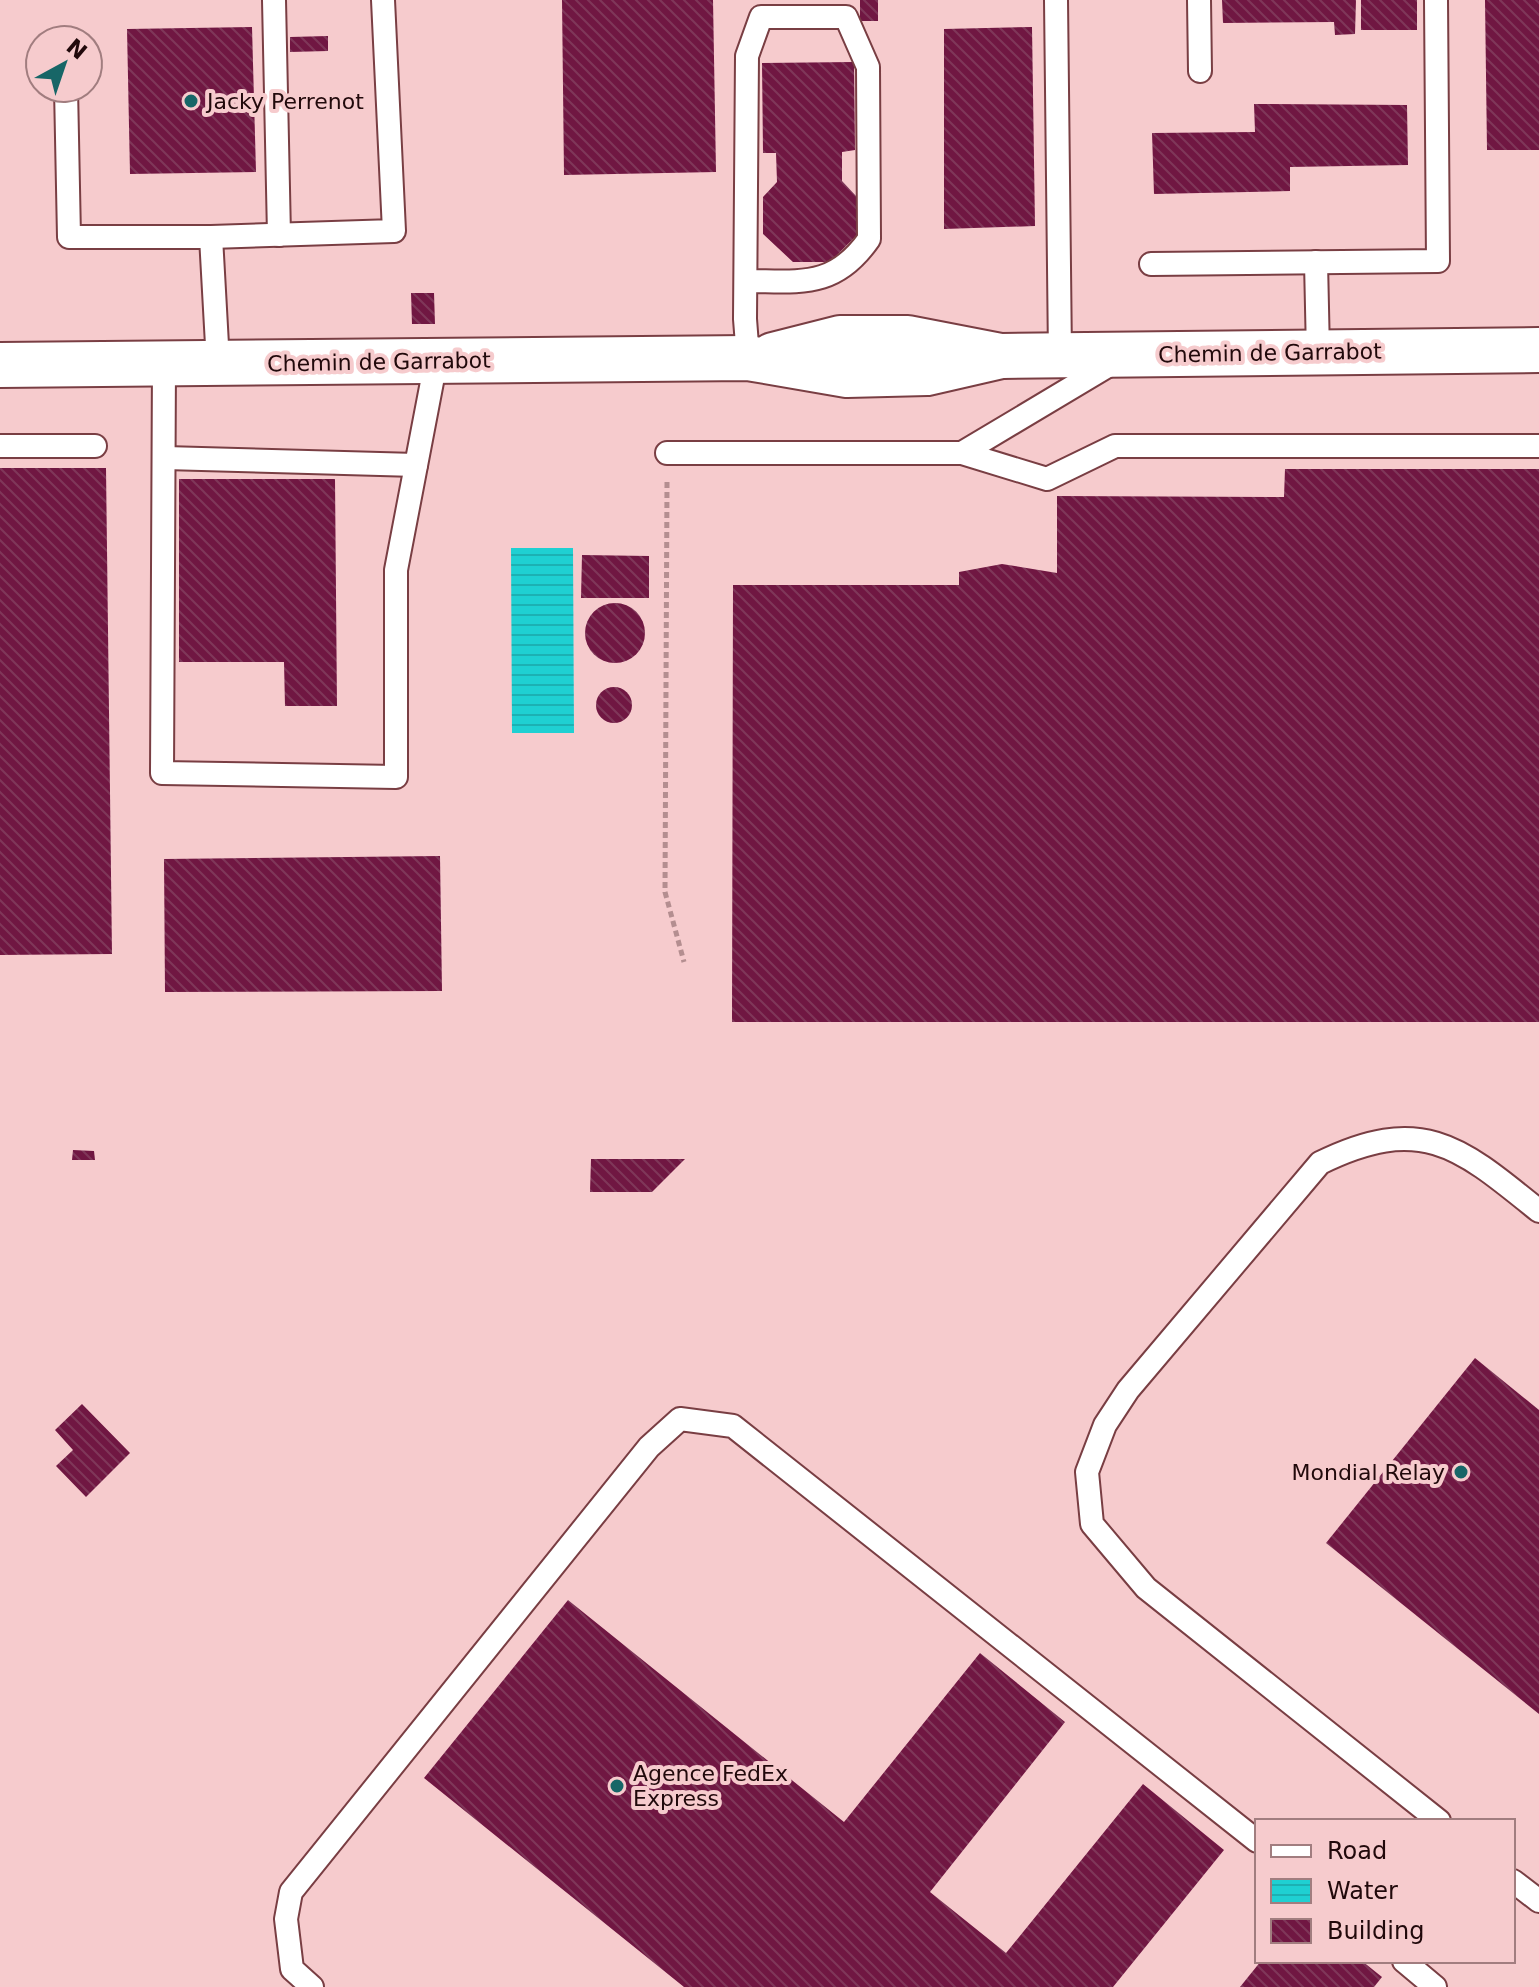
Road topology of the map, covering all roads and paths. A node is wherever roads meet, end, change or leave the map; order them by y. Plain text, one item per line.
1 (274, 0) edge
2 (383, 0) edge
3 (1056, 0) edge
4 (1199, 0) edge
5 (1436, 0) edge
6 (761, 8) edge
7 (1200, 71) dead end
8 (66, 104) edge
9 (279, 235) junction
10 (211, 237) junction
11 (1316, 262) junction
12 (1151, 264) dead end
13 (746, 281) junction
14 (1539, 350) edge
15 (1318, 353) junction
16 (1126, 355) junction
17 (1060, 356) junction
18 (753, 358) junction
19 (436, 361) junction
20 (218, 363) junction
21 (164, 364) junction
22 (0, 365) edge
23 (0, 446) edge
24 (95, 446) dead end
25 (1539, 446) edge
26 (667, 453) joint
27 (962, 453) junction
28 (165, 458) junction
29 (416, 465) junction
30 (684, 962) dead end
31 (1539, 1211) edge
32 (1436, 1819) edge
33 (1255, 1839) edge
34 (1515, 1883) edge
35 (1539, 1901) edge
36 (1406, 1963) edge
37 (312, 1987) edge
38 (1435, 1987) edge

1 - 9 lane
2 - 9 lane
3 - 17 lane
4 - 7 lane
5 - 11 lane
6 - 13 lane
6 - 13 lane
8 - 10 lane
9 - 10 lane
10 - 20 lane
11 - 12 lane
11 - 15 lane
13 - 18 lane
14 - 15 street, Chemin de Garrabot
15 - 16 street, Chemin de Garrabot
16 - 17 street, Chemin de Garrabot
16 - 27 lane
17 - 18 street, Chemin de Garrabot
18 - 19 street, Chemin de Garrabot
19 - 20 street, Chemin de Garrabot
19 - 29 lane
20 - 21 street, Chemin de Garrabot
21 - 22 street, Chemin de Garrabot
21 - 28 lane
23 - 24 lane
25 - 27 lane
26 - 27 lane
26 - 30 path
28 - 29 lane
28 - 29 lane
31 - 32 lane
33 - 37 lane
34 - 35 lane
36 - 38 lane

